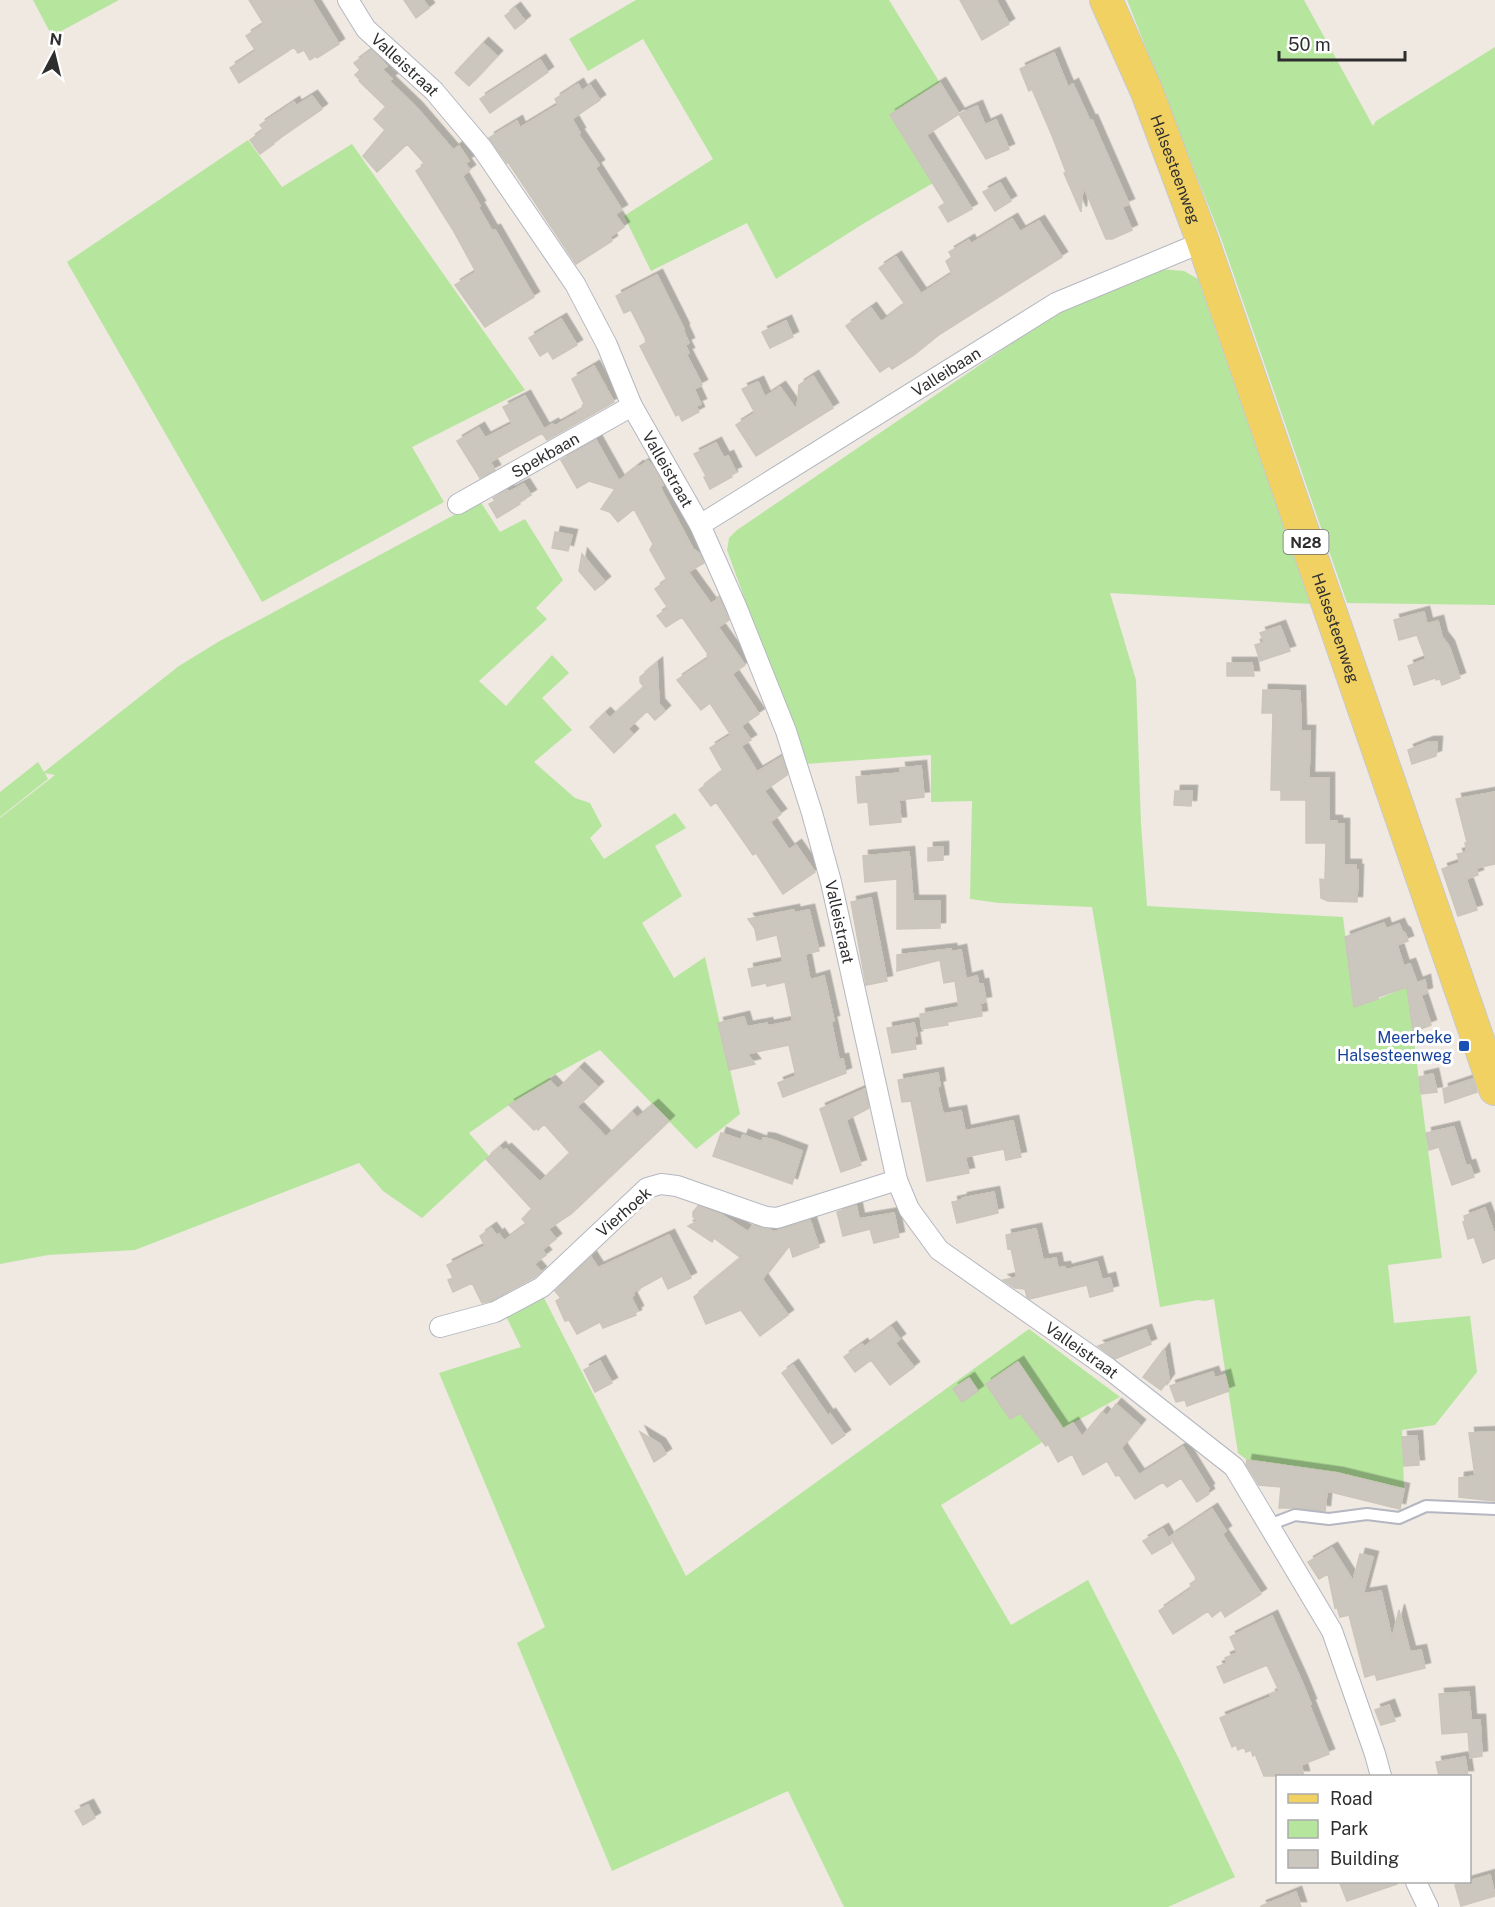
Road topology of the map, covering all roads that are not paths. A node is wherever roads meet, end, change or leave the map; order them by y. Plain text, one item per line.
1 (348, 0) edge
2 (1106, 0) edge
3 (1203, 242) junction
4 (632, 406) junction
5 (458, 504) dead end
6 (700, 525) junction
7 (1495, 1089) edge
8 (897, 1180) junction
9 (440, 1327) dead end
10 (1495, 1509) edge
11 (1269, 1525) junction
12 (1381, 1775) edge
13 (1417, 1883) edge
14 (1428, 1907) edge

1 - 4 street, Valleistraat
2 - 3 main road, Halsesteenweg / N28
3 - 6 street, Valleibaan
3 - 7 main road, Halsesteenweg / N28
4 - 5 street, Spekbaan
4 - 6 street, Valleistraat
6 - 8 street, Valleistraat
8 - 9 street, Vierhoek
8 - 11 street, Valleistraat
10 - 11 lane
11 - 12 street, Valleistraat
13 - 14 street

